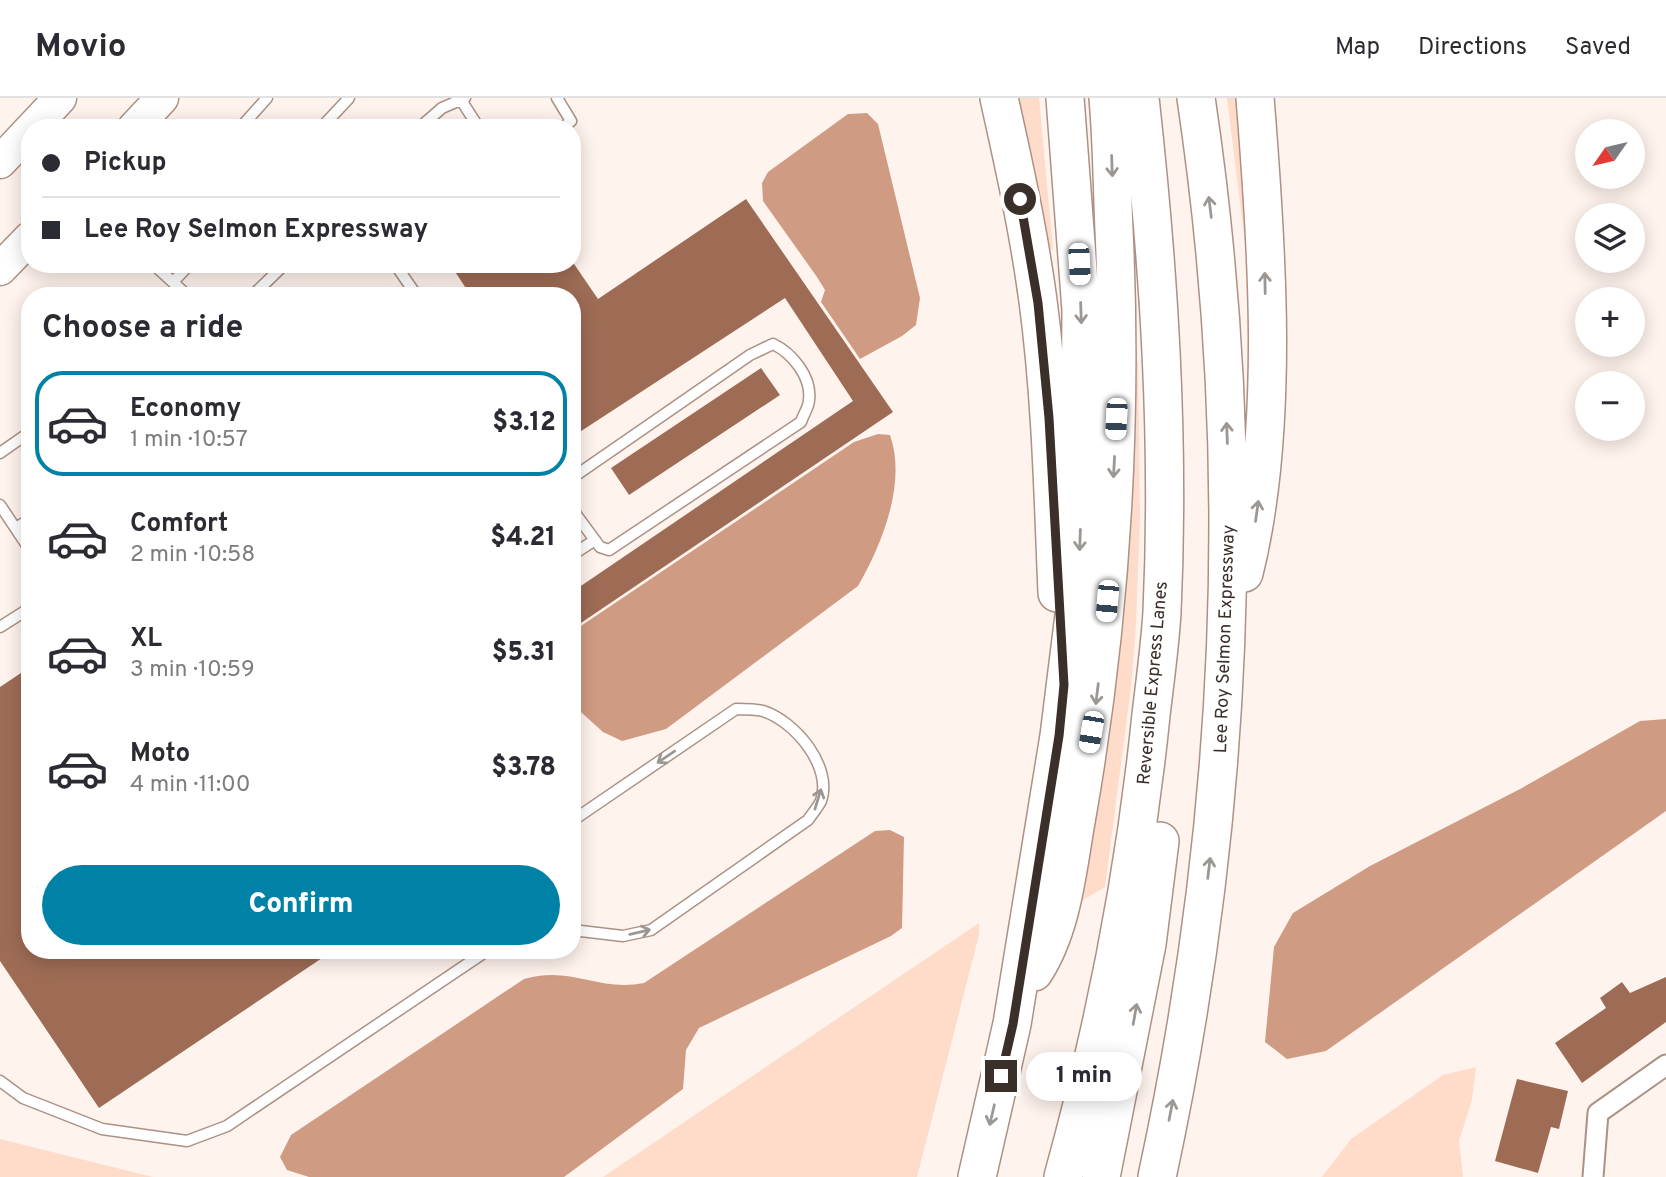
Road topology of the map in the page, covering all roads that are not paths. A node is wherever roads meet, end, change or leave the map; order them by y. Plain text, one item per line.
1 (60, 98) edge
2 (162, 98) edge
3 (267, 98) edge
4 (349, 98) edge
5 (435, 98) edge
6 (557, 98) edge
7 (999, 98) edge
8 (1065, 98) edge
9 (1108, 98) edge
10 (1140, 98) edge
11 (1196, 98) edge
12 (1255, 98) edge
13 (463, 99) edge
14 (442, 108) junction
15 (40, 119) edge
16 (142, 119) edge
17 (248, 119) edge
18 (329, 119) edge
19 (429, 119) edge
20 (475, 119) edge
21 (570, 119) edge
22 (21, 140) edge
23 (0, 162) edge
24 (21, 247) edge
25 (0, 269) edge
26 (163, 273) edge
27 (182, 273) edge
28 (276, 273) edge
29 (173, 282) junction
30 (178, 287) edge
31 (261, 287) edge
32 (21, 438) edge
33 (0, 453) edge
34 (581, 472) edge
35 (0, 505) edge
36 (581, 521) edge
37 (21, 525) edge
38 (16, 528) junction
39 (21, 536) edge
40 (595, 540) junction
41 (581, 549) edge
42 (21, 614) edge
43 (1228, 624) junction
44 (0, 627) edge
45 (1064, 685) junction
46 (581, 815) edge
47 (1145, 864) junction
48 (1042, 923) junction
49 (581, 931) edge
50 (475, 959) edge
51 (1666, 1065) edge
52 (0, 1081) edge
53 (977, 1177) edge
54 (1063, 1177) edge
55 (1101, 1177) edge
56 (1157, 1177) edge
57 (1593, 1177) edge

1 - 15 main road
2 - 16 main road
3 - 17 lane
4 - 18 lane
5 - 14 lane
6 - 21 lane
7 - 45 highway
8 -> 45 highway
9 -> 48 highway
10 - 47 highway, Reversible Express Lanes
43 -> 11 highway, Lee Roy Selmon Expressway
43 -> 12 highway
13 - 14 lane
13 - 20 lane
14 - 19 lane
22 - 23 main road
24 - 25 main road
26 - 29 lane
27 - 29 lane
28 - 31 lane
29 - 30 lane
32 - 33 lane
34 - 40 lane
35 - 38 lane
36 - 40 lane
37 - 38 lane
38 - 39 lane
40 - 41 lane
42 - 44 lane
56 -> 43 highway, Lee Roy Selmon Expressway
45 - 48 highway
49 -> 46 lane
47 - 54 highway, Reversible Express Lanes
55 -> 47 highway
48 -> 53 highway
50 - 52 lane
51 - 57 street

